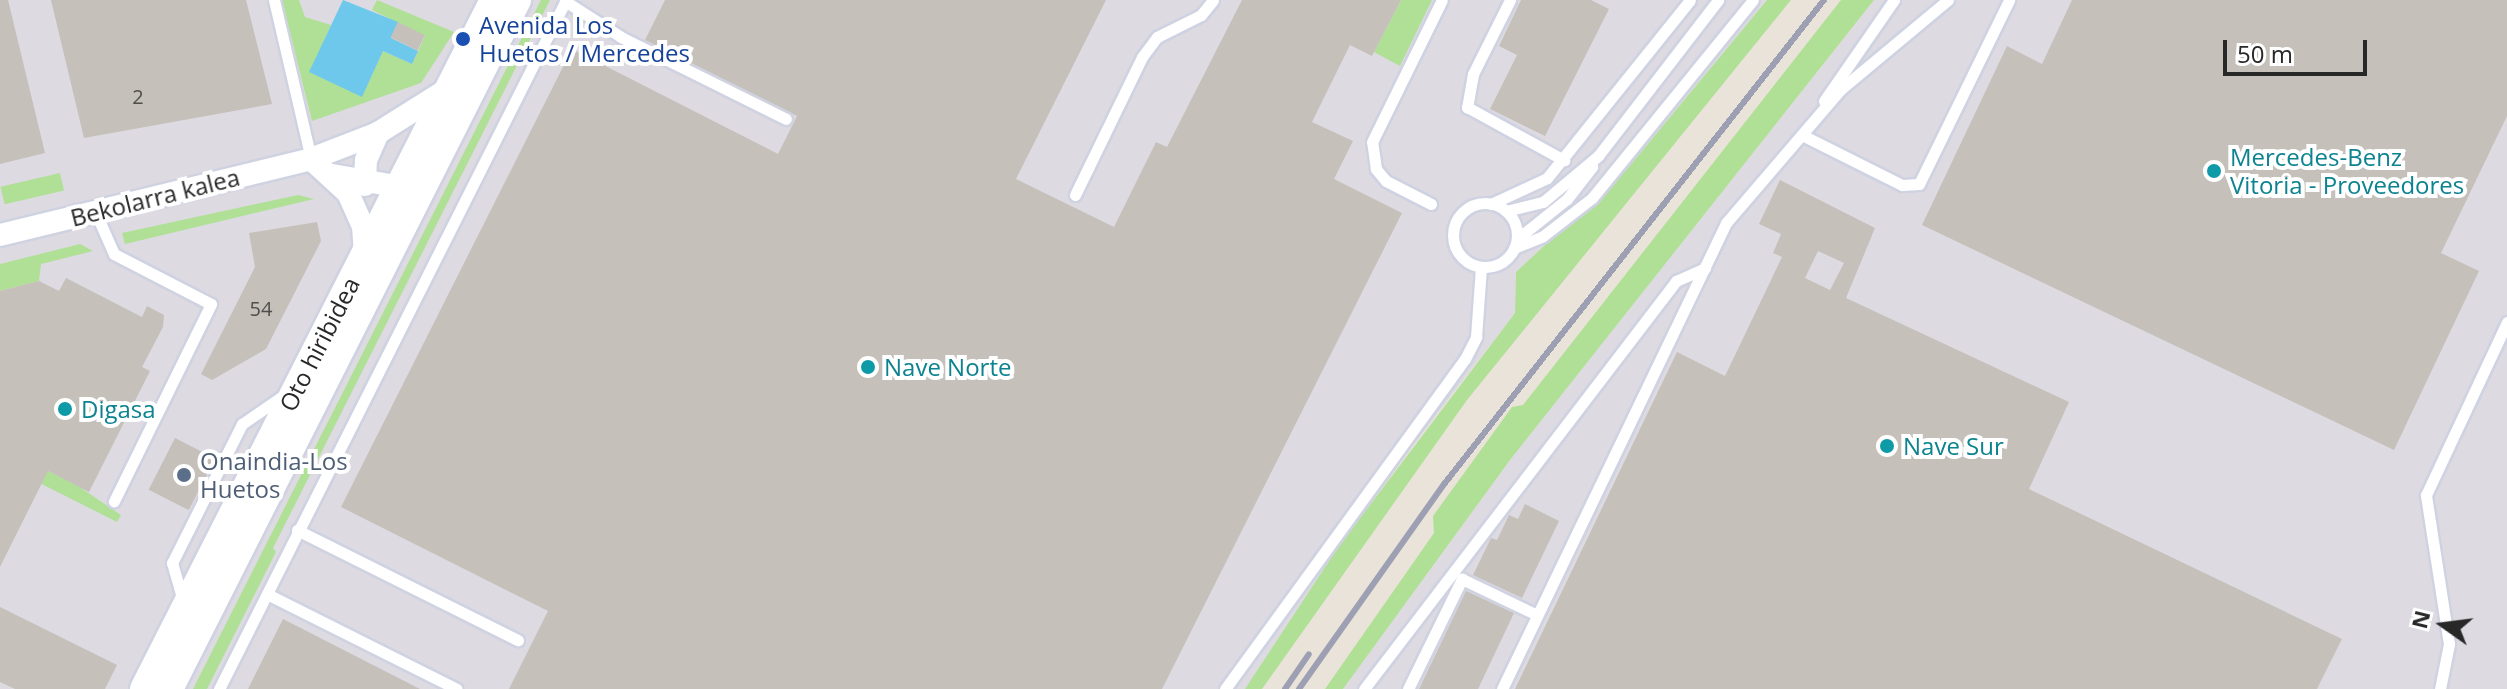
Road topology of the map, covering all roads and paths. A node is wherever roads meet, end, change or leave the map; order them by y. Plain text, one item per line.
1 (274, 0) edge
2 (494, 0) edge
3 (517, 0) edge
4 (566, 0) edge
5 (1213, 0) edge
6 (1442, 0) edge
7 (1510, 0) edge
8 (1690, 0) edge
9 (1718, 0) edge
10 (1753, 0) edge
11 (1894, 0) edge
12 (1948, 0) edge
13 (2009, 0) edge
14 (449, 88) junction
15 (786, 119) dead end
16 (378, 133) junction
17 (1802, 135) junction
18 (1598, 156) junction
19 (311, 159) junction
20 (1564, 160) junction
21 (331, 175) junction
22 (365, 185) junction
23 (410, 189) junction
24 (1075, 195) dead end
25 (1431, 204) dead end
26 (1491, 204) junction
27 (95, 211) junction
28 (1506, 211) junction
29 (0, 235) edge
30 (1516, 243) junction
31 (365, 253) junction
32 (1481, 268) junction
33 (1705, 268) junction
34 (2507, 322) edge
35 (114, 501) dead end
36 (297, 530) junction
37 (267, 594) junction
38 (1537, 615) junction
39 (518, 640) dead end
40 (144, 689) edge
41 (169, 689) edge
42 (219, 689) edge
43 (457, 689) edge
44 (1225, 689) edge
45 (1364, 689) edge
46 (1408, 689) edge
47 (1502, 689) edge
48 (2440, 689) edge

1 - 19 lane
2 - 14 street, Oto hiribidea
3 - 23 street, Oto hiribidea
4 - 15 lane
4 - 36 lane
5 - 24 lane
6 - 25 lane
7 - 20 lane
8 - 20 lane
9 - 18 lane
10 - 30 lane
11 - 17 lane
12 - 17 lane
13 - 17 lane
14 - 16 street, Bekolarra kalea
14 - 23 street, Oto hiribidea
16 - 19 street, Bekolarra kalea
16 - 22 street
17 - 33 lane
18 - 28 lane
18 - 30 lane
19 - 21 street
19 - 27 street, Bekolarra kalea
20 - 26 lane
21 - 22 street
21 - 31 street
22 - 23 street
23 - 31 street, Oto hiribidea
23 - 41 street, Oto hiribidea
26 - 28 lane
26 - 32 lane
27 - 29 street, Bekolarra kalea
27 - 35 lane
28 - 30 lane
30 - 32 lane
31 - 40 street, Oto hiribidea
32 - 44 lane
33 - 38 lane
33 - 45 lane
34 - 48 lane
36 - 37 lane
36 - 39 lane
37 - 42 lane
37 - 43 lane
38 - 46 lane
38 - 47 lane

